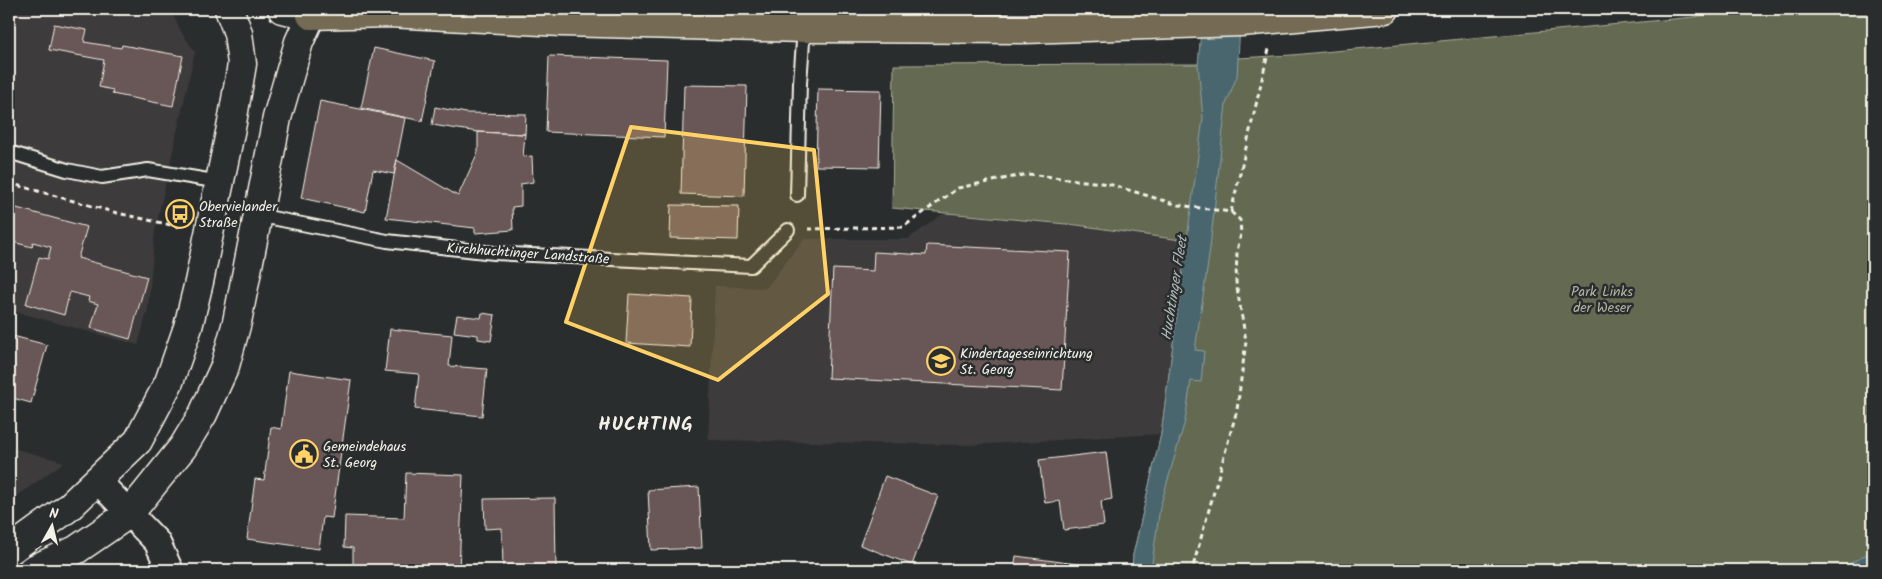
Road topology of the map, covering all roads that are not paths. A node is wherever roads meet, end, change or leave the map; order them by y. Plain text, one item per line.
1 (229, 9) edge
2 (282, 9) edge
3 (1385, 9) edge
4 (313, 12) edge
5 (804, 28) junction
6 (9, 152) edge
7 (220, 182) junction
8 (797, 195) dead end
9 (257, 215) junction
10 (788, 230) road end
11 (97, 480) junction
12 (130, 514) junction
13 (9, 550) edge
14 (32, 570) edge
15 (170, 570) edge

1 - 7 main road
2 - 4 main road
3 - 5 highway
4 - 5 highway
4 - 9 main road
5 - 8 lane
6 - 7 lane
7 - 11 main road
9 - 10 lane, Kirchhuchtinger Landstraße
9 - 12 main road
11 - 12 street
11 - 13 main road
12 - 14 main road
12 - 15 street

